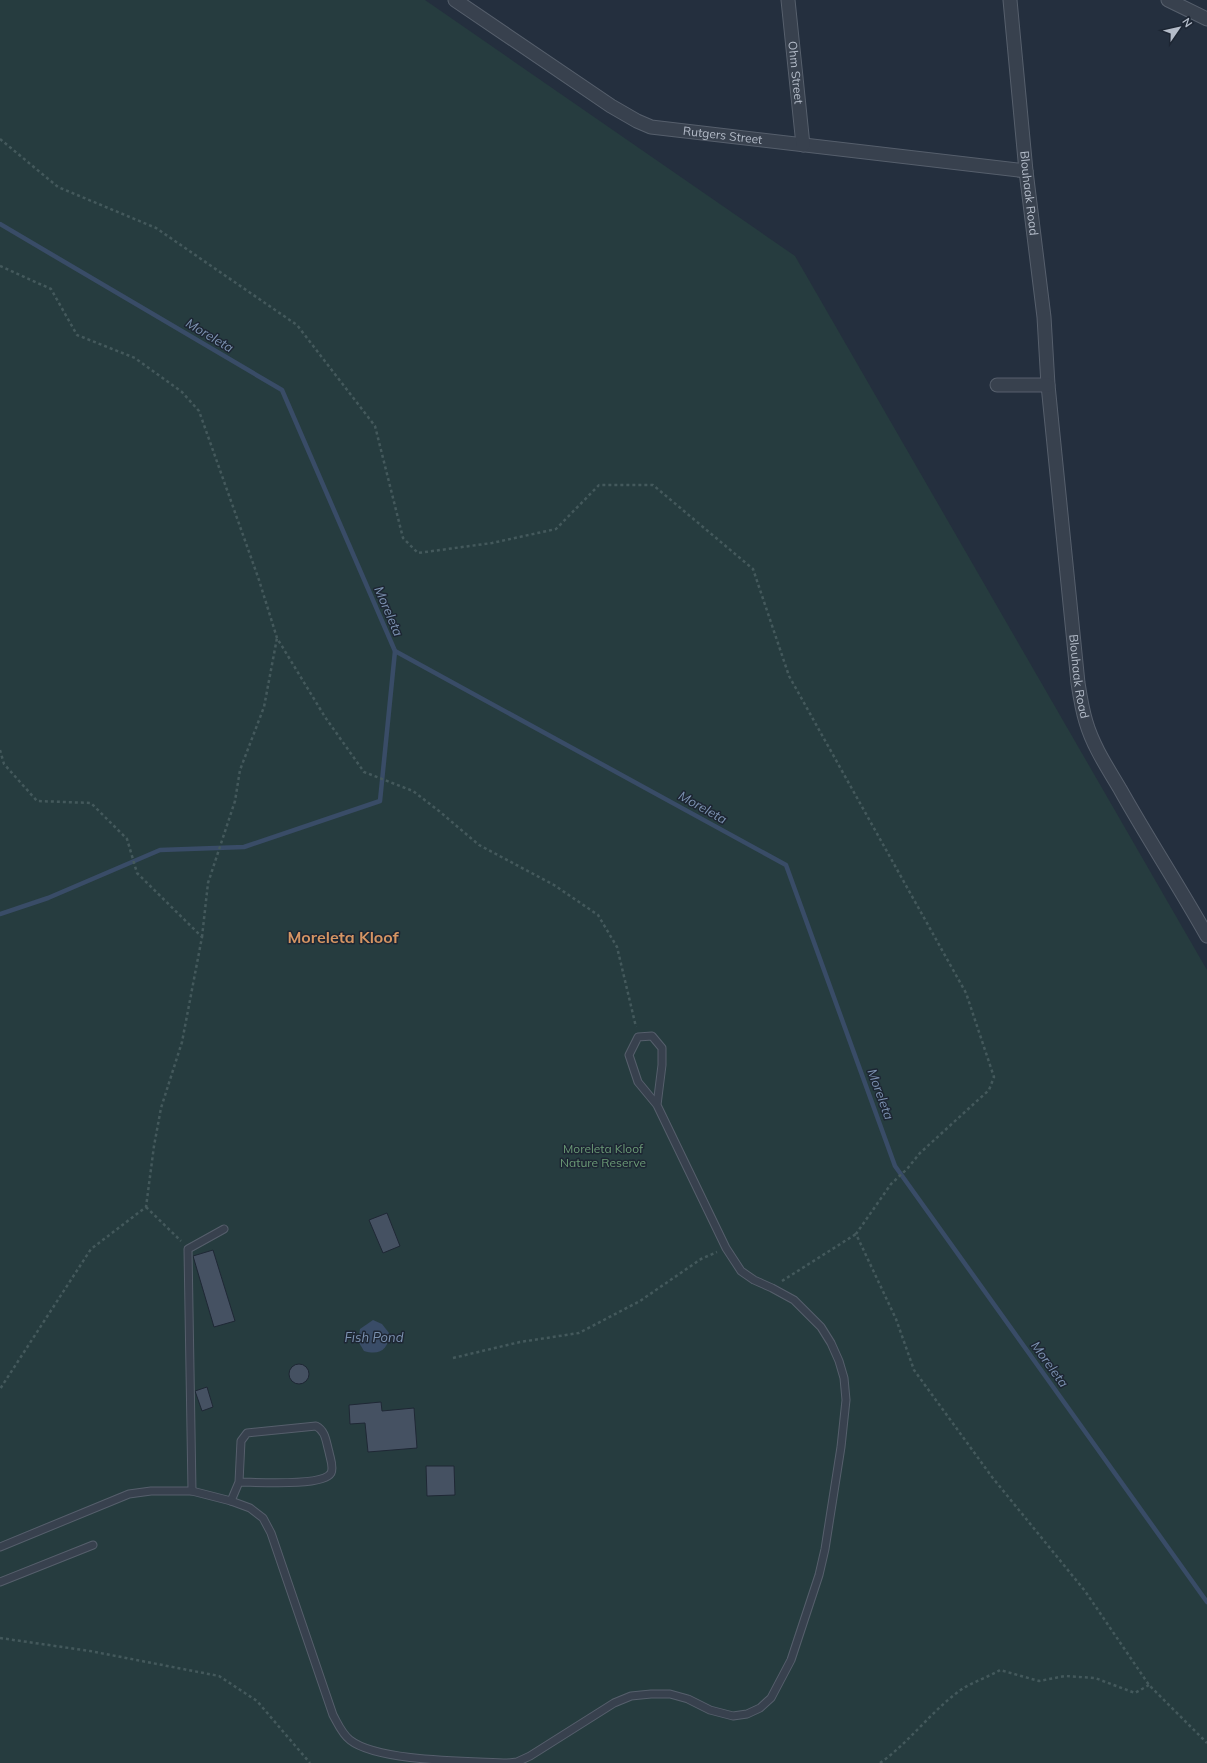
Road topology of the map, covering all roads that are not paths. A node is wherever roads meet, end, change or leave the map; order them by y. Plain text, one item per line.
1 (455, 0) edge
2 (788, 0) edge
3 (1010, 0) edge
4 (1168, 0) edge
5 (1207, 19) edge
6 (803, 145) junction
7 (1026, 171) junction
8 (997, 385) dead end
9 (1048, 386) junction
10 (1207, 936) edge
11 (657, 1106) junction
12 (224, 1229) dead end
13 (239, 1482) junction
14 (192, 1491) junction
15 (231, 1501) junction
16 (92, 1545) dead end
17 (0, 1547) edge
18 (0, 1582) edge

1 - 6 street, Rutgers Street
2 - 6 street, Ohm Street
3 - 7 street, Blouhaak Road
4 - 5 street
6 - 7 street, Rutgers Street
7 - 9 street, Blouhaak Road
8 - 9 street
9 - 10 street, Blouhaak Road
11 - 11 lane
11 - 15 lane
12 - 14 lane
13 - 13 lane
13 - 15 lane
14 - 15 lane
14 - 17 lane
16 - 18 lane

